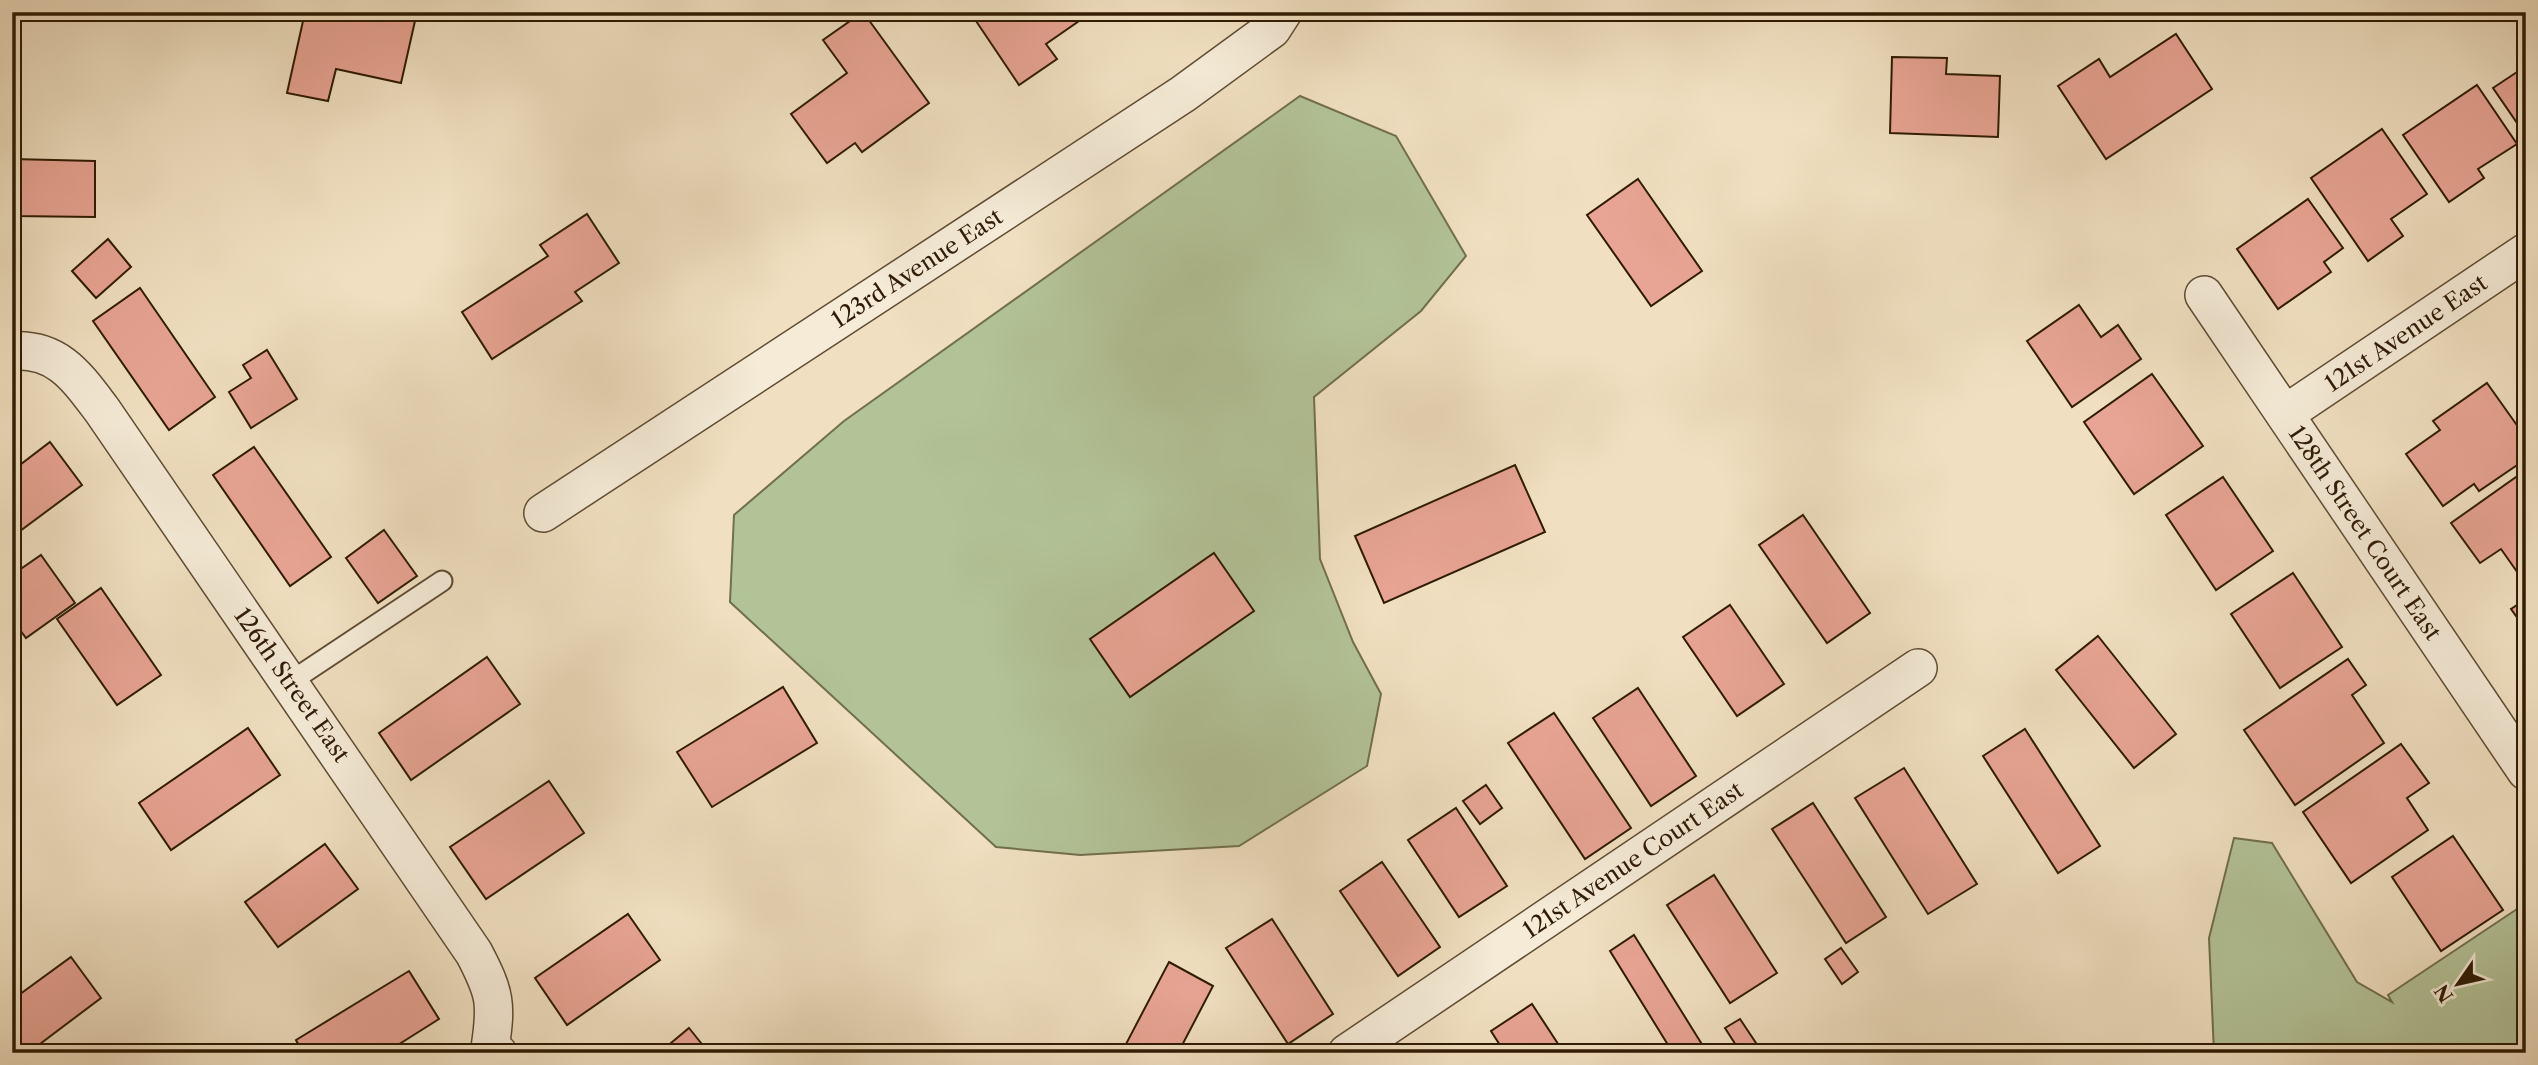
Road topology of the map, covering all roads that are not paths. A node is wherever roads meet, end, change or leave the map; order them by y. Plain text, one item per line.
1 (1283, 12) edge
2 (2526, 252) edge
3 (2204, 295) dead end
4 (20, 351) edge
5 (2286, 414) junction
6 (543, 513) dead end
7 (442, 581) dead end
8 (1918, 668) dead end
9 (289, 682) junction
10 (2526, 771) edge
11 (491, 1051) edge
12 (1347, 1053) edge

1 - 6 street, 123rd Avenue East
2 - 5 street, 121st Avenue East
3 - 5 street, 128th Street Court East
4 - 9 street, 126th Street East
5 - 10 street, 128th Street Court East
7 - 9 lane
8 - 12 street, 121st Avenue Court East
9 - 11 street, 126th Street East

